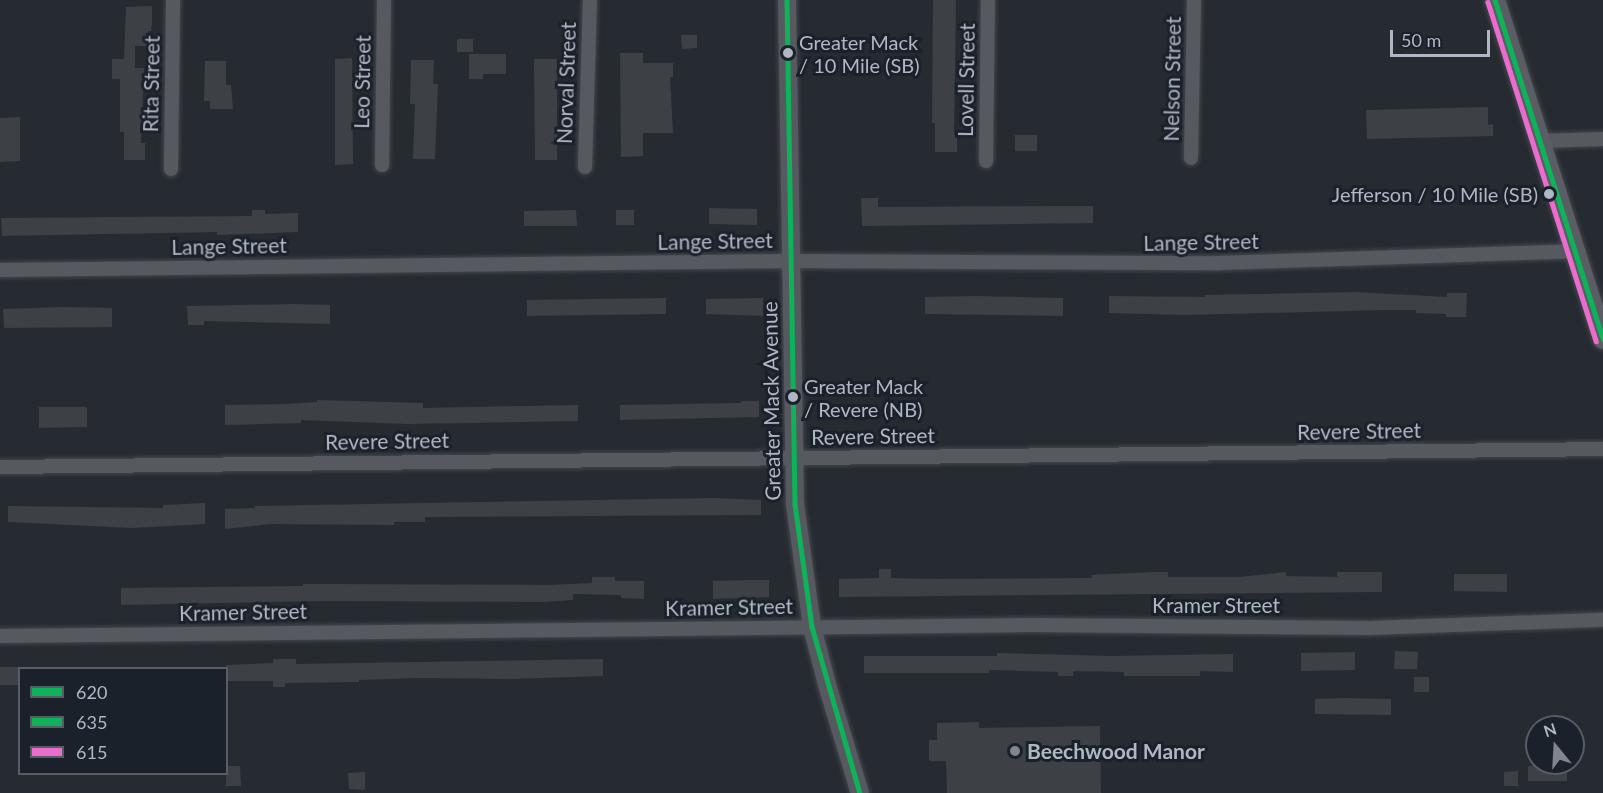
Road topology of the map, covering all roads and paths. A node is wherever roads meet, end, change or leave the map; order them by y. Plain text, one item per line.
1 (173, 0) edge
2 (384, 0) edge
3 (590, 0) edge
4 (787, 0) edge
5 (988, 0) edge
6 (1194, 0) edge
7 (1495, 0) edge
8 (1603, 139) edge
9 (1540, 141) junction
10 (1191, 158) dead end
11 (986, 161) dead end
12 (382, 165) dead end
13 (585, 167) dead end
14 (171, 169) dead end
15 (1575, 251) junction
16 (791, 261) junction
17 (0, 270) edge
18 (1602, 334) edge
19 (1603, 448) edge
20 (793, 458) junction
21 (0, 467) edge
22 (1603, 620) edge
23 (812, 627) junction
24 (0, 636) edge
25 (860, 793) edge

1 - 14 street, Rita Street
2 - 12 street, Leo Street
3 - 13 street, Norval Street
4 - 16 street, Greater Mack Avenue
5 - 11 street, Lovell Street
6 - 10 street, Nelson Street
7 - 9 main road
8 - 9 street
9 - 15 main road
15 - 16 street, Lange Street
15 - 18 main road
16 - 17 street, Lange Street
16 - 20 street, Greater Mack Avenue
19 - 20 street, Revere Street
20 - 21 street, Revere Street
20 - 23 street, Greater Mack Avenue
22 - 23 street, Kramer Street
23 - 24 street, Kramer Street
23 - 25 street, Greater Mack Avenue

